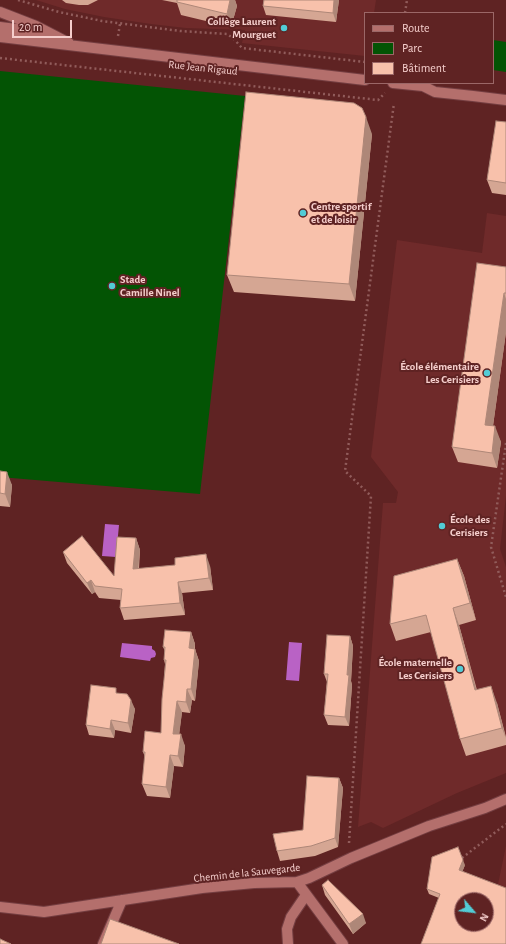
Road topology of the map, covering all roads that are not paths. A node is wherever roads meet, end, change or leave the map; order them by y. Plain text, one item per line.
1 (0, 12) edge
2 (0, 27) edge
3 (49, 33) junction
4 (0, 37) edge
5 (76, 46) junction
6 (364, 80) edge
7 (405, 84) edge
8 (506, 100) edge
9 (506, 799) edge
10 (297, 882) junction
11 (306, 895) junction
12 (122, 900) junction
13 (0, 907) edge
14 (103, 944) edge
15 (288, 944) edge
16 (343, 944) edge

1 - 3 street
2 - 3 street
3 - 5 street
4 - 5 street, Rue Jean Rigaud
5 - 6 street, Rue Jean Rigaud
7 - 8 street
9 - 10 street, Chemin de la Sauvegarde
10 - 11 street
10 - 12 street, Chemin de la Sauvegarde
11 - 15 street
11 - 16 street
12 - 13 street, Chemin de la Sauvegarde
12 - 14 street

